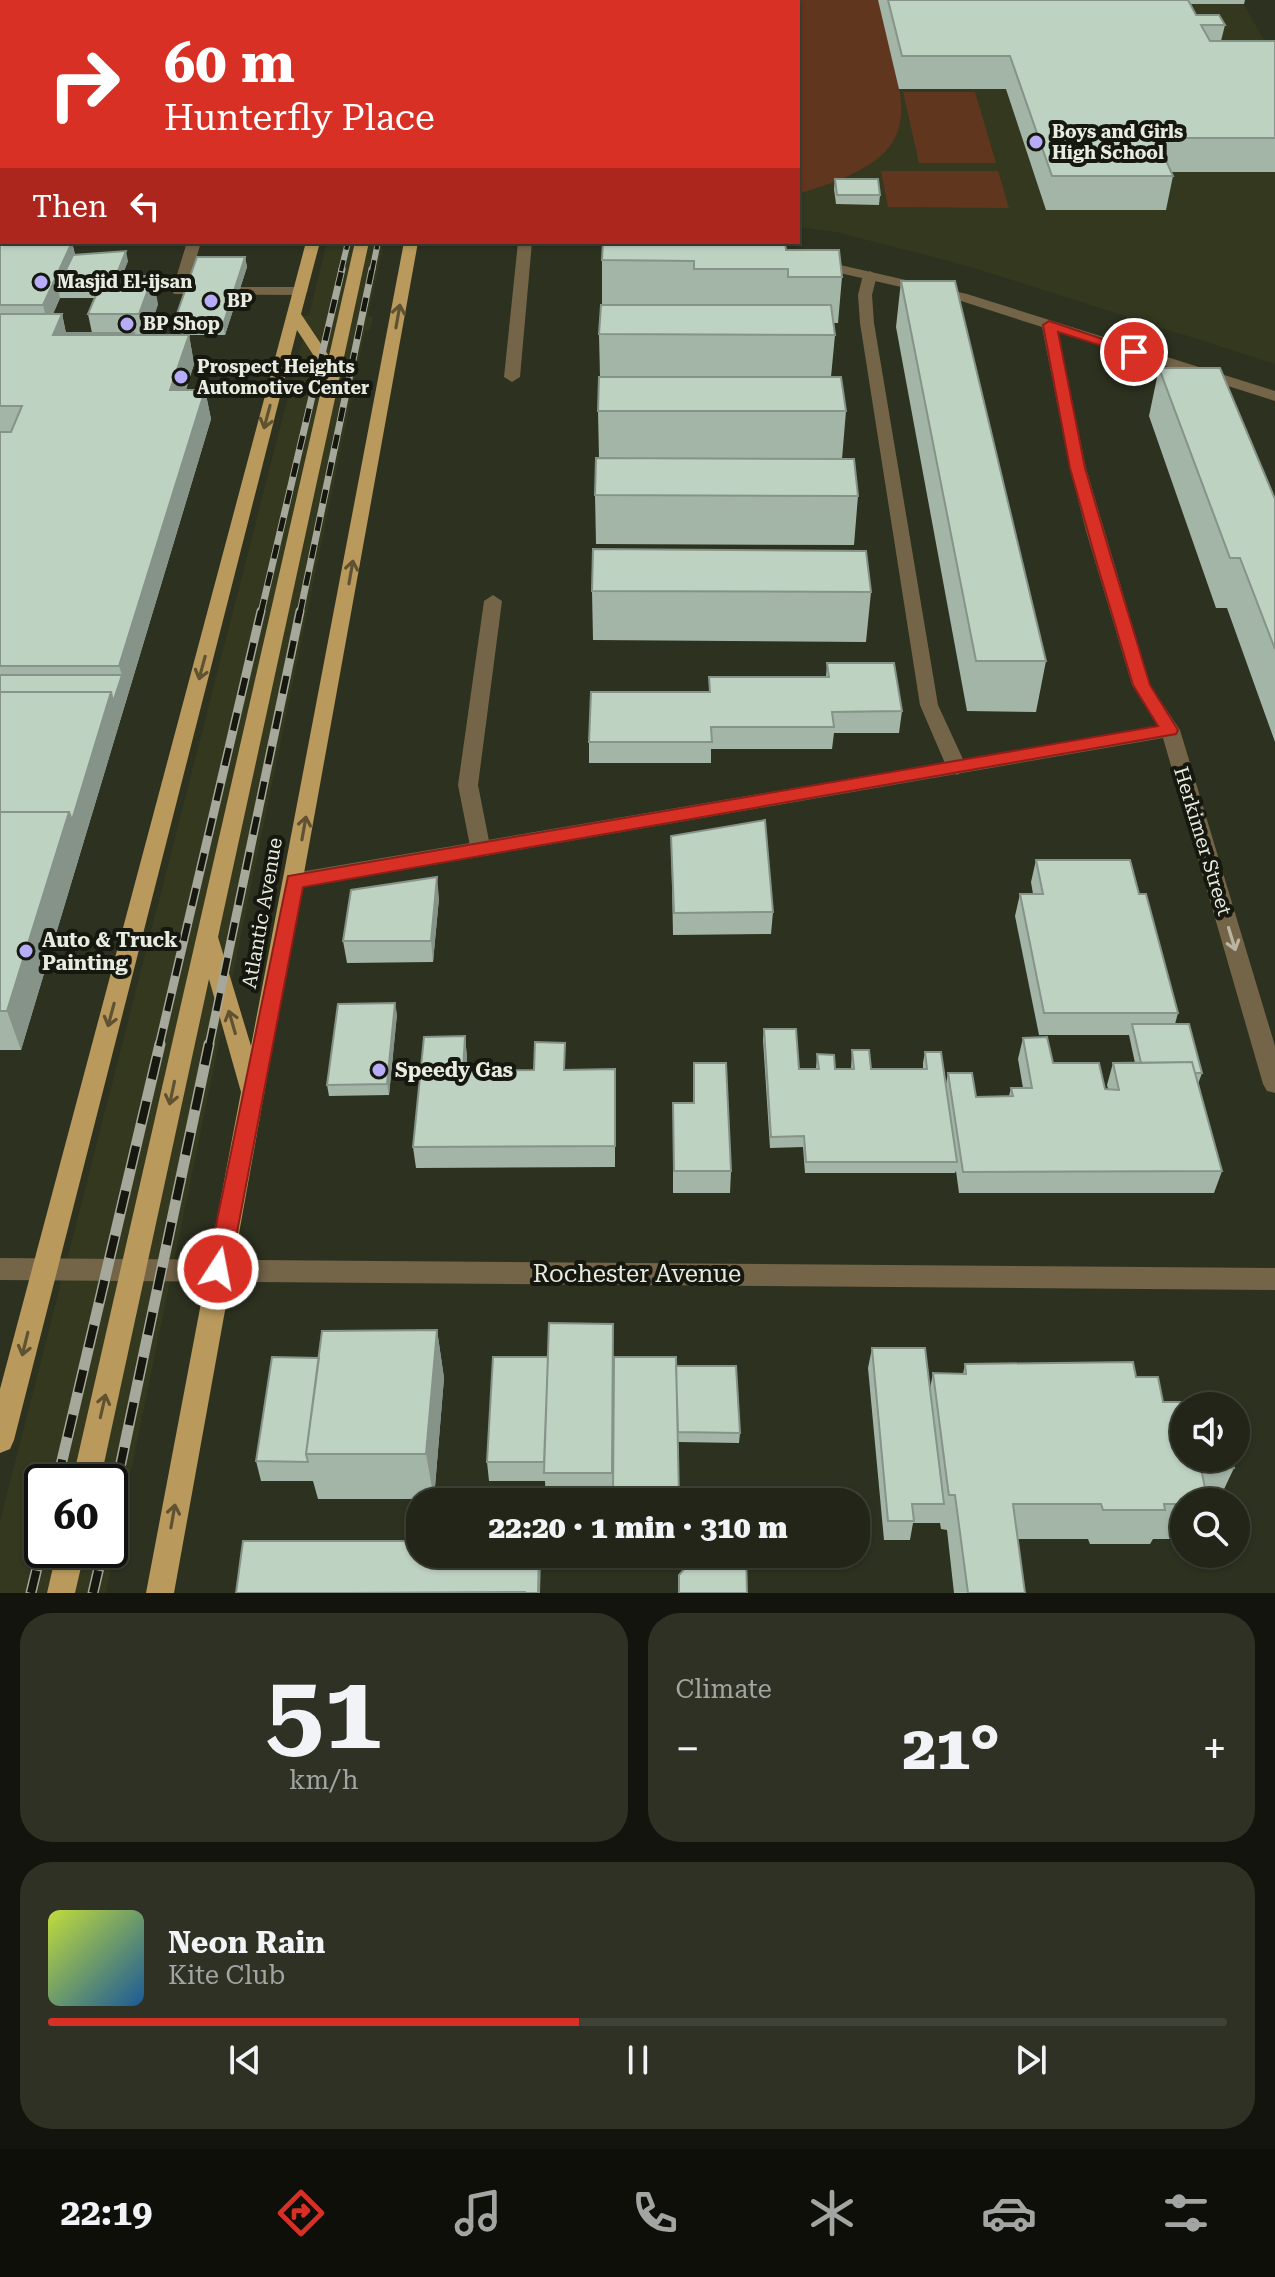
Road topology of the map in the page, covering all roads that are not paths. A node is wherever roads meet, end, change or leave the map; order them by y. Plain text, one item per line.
1 (193, 244) edge
2 (313, 244) edge
3 (362, 244) edge
4 (411, 244) edge
5 (525, 244) edge
6 (793, 259) edge
7 (870, 275) junction
8 (301, 291) junction
9 (294, 314) junction
10 (1049, 325) junction
11 (334, 375) junction
12 (512, 377) dead end
13 (1275, 396) edge
14 (493, 601) dead end
15 (1170, 730) junction
16 (957, 768) junction
17 (481, 851) junction
18 (294, 881) junction
19 (207, 935) junction
20 (1275, 1084) edge
21 (254, 1097) junction
22 (44, 1268) junction
23 (0, 1269) edge
24 (134, 1269) junction
25 (218, 1269) junction
26 (1275, 1279) edge
27 (0, 1440) edge
28 (90, 1464) edge
29 (67, 1568) edge
30 (61, 1593) edge
31 (160, 1593) edge

1 - 8 street
2 - 8 main road
3 - 11 main road
18 -> 4 main road, Atlantic Avenue
5 - 12 street
6 - 7 street
7 - 10 street
7 - 16 street
8 - 9 main road
9 - 11 main road
9 -> 22 main road
10 - 13 street
10 - 15 street, Herkimer Street
11 - 19 main road
14 - 17 street
15 - 16 street
15 -> 20 street, Herkimer Street
16 - 17 street
17 - 18 street
18 - 21 main road, Atlantic Avenue
21 -> 19 main road
19 -> 24 main road
21 - 25 main road, Atlantic Avenue
22 - 23 street, Rochester Avenue
22 - 24 street, Rochester Avenue
22 -> 27 main road
24 - 25 street, Rochester Avenue
28 -> 24 main road
25 - 26 street, Rochester Avenue
31 -> 25 main road, Atlantic Avenue
29 - 30 main road

